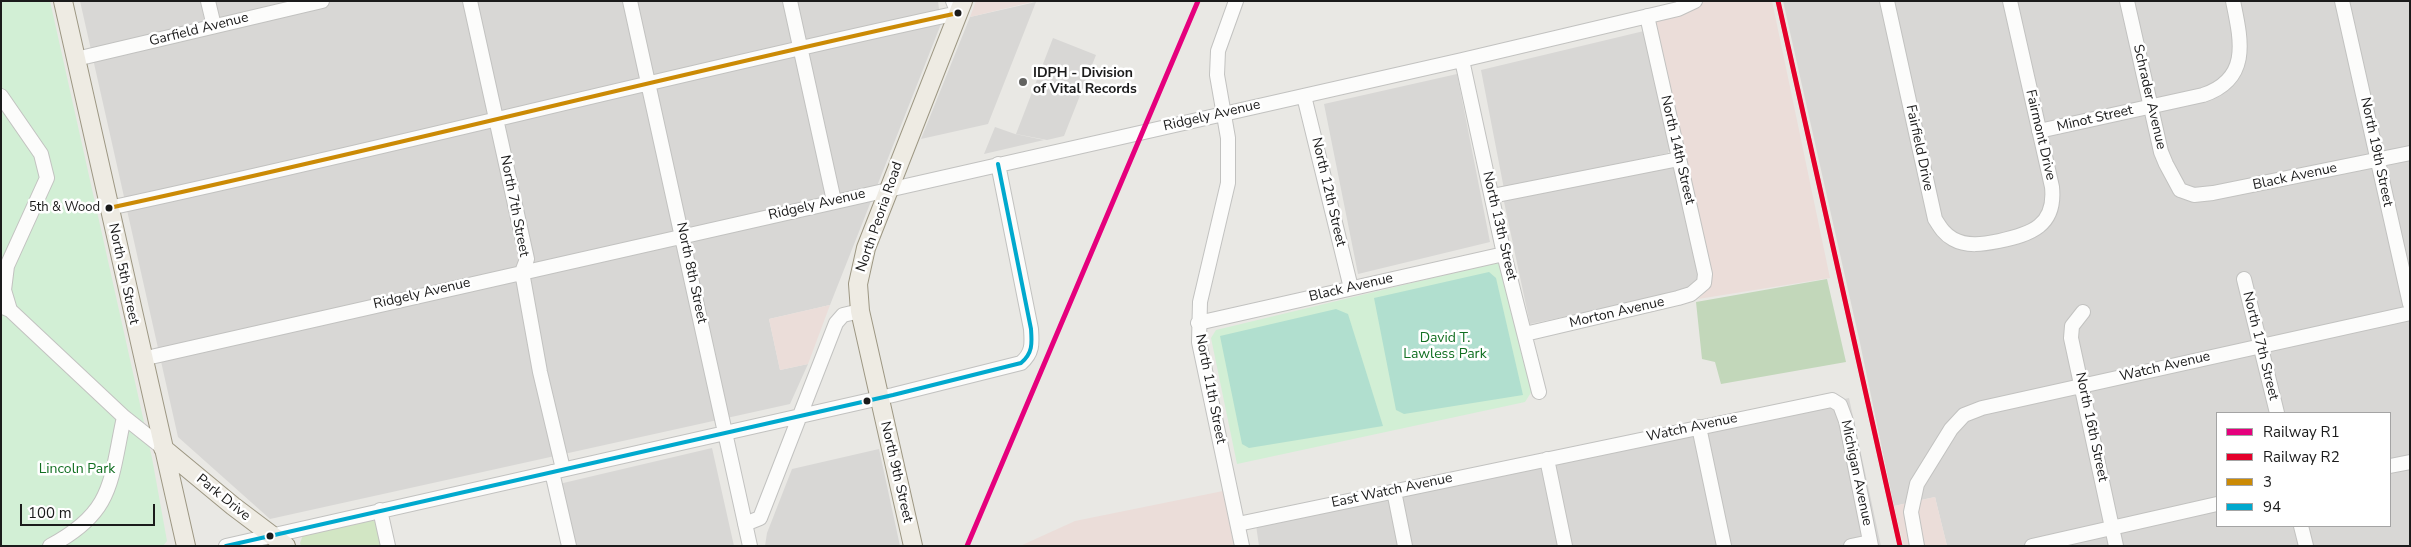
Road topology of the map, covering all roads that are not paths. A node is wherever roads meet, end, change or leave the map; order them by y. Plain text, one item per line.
1 (63, 1) edge
2 (208, 1) edge
3 (322, 1) edge
4 (470, 1) edge
5 (630, 1) edge
6 (790, 1) edge
7 (1236, 1) edge
8 (1695, 1) edge
9 (1887, 1) edge
10 (2010, 1) edge
11 (2127, 1) edge
12 (2233, 1) edge
13 (2342, 1) edge
14 (958, 5) edge
15 (1647, 16) junction
16 (214, 26) junction
17 (800, 49) junction
18 (76, 59) junction
19 (1462, 60) junction
20 (649, 84) junction
21 (1, 96) edge
22 (1304, 96) junction
23 (2151, 106) junction
24 (1223, 114) junction
25 (496, 120) junction
26 (2039, 131) junction
27 (2410, 152) edge
28 (1680, 160) junction
29 (2378, 160) junction
30 (998, 164) junction
31 (889, 189) junction
32 (2178, 194) joint
33 (1492, 196) junction
34 (834, 201) junction
35 (109, 208) junction
36 (682, 236) junction
37 (2001, 240) joint
38 (1504, 254) junction
39 (4, 270) edge
40 (522, 272) junction
41 (2244, 279) dead end
42 (1704, 283) joint
43 (1351, 288) junction
44 (2410, 304) edge
45 (6, 308) edge
46 (860, 311) junction
47 (2083, 312) dead end
48 (2410, 312) edge
49 (1198, 323) junction
50 (1525, 334) junction
51 (2261, 346) junction
52 (142, 359) junction
53 (2082, 386) junction
54 (1539, 392) dead end
55 (879, 398) junction
56 (1837, 401) joint
57 (2276, 412) edge
58 (801, 415) junction
59 (124, 417) junction
60 (157, 423) junction
61 (1699, 427) junction
62 (725, 432) junction
63 (163, 448) junction
64 (1547, 459) junction
65 (2410, 462) edge
66 (2391, 466) edge
67 (557, 471) junction
68 (192, 472) junction
69 (1394, 491) junction
70 (2216, 504) edge
71 (233, 506) junction
72 (380, 510) junction
73 (179, 515) junction
74 (745, 524) junction
75 (1238, 524) junction
76 (2301, 527) edge
77 (2112, 528) junction
78 (279, 541) edge
79 (1871, 544) edge
80 (50, 546) edge
81 (186, 546) edge
82 (226, 546) edge
83 (388, 546) edge
84 (569, 546) edge
85 (750, 546) edge
86 (913, 546) edge
87 (1242, 546) edge
88 (1405, 546) edge
89 (1565, 546) edge
90 (1724, 546) edge
91 (1851, 546) edge
92 (1917, 546) edge
93 (2032, 546) edge
94 (2116, 546) edge
95 (2306, 546) edge

1 - 18 main road, North 5th Street
2 - 16 street
3 - 16 street, Garfield Avenue
4 - 25 street, North 7th Street
5 - 20 street, North 8th Street
6 - 17 street
7 - 24 street, North 11th Street
8 - 15 street, Ridgely Avenue
9 - 37 street, Fairfield Drive
10 - 26 street, Fairmont Drive
11 - 23 street, Schrader Avenue
12 - 23 street, Minot Street
13 - 29 street, North 19th Street
14 - 17 street
14 - 31 main road, North Peoria Road
15 - 19 street, Ridgely Avenue
15 - 28 street, North 14th Street
16 - 18 street, Garfield Avenue
17 - 20 street
17 - 34 street
18 - 35 main road, North 5th Street
19 - 22 street, Ridgely Avenue
19 - 33 street, North 13th Street
20 - 25 street
20 - 36 street, North 8th Street
21 - 39 street
22 - 24 street, Ridgely Avenue
22 - 43 street, North 12th Street
23 - 26 street, Minot Street
23 - 32 street, Schrader Avenue
24 - 30 street, Ridgely Avenue
24 - 49 street, North 11th Street
25 - 35 street
25 - 40 street, North 7th Street
26 - 37 street, Fairmont Drive
27 - 29 street, Black Avenue
28 - 33 street
28 - 42 street, North 14th Street
29 - 32 street, Black Avenue
29 - 44 street, North 19th Street
30 - 31 street, Ridgely Avenue
30 - 55 street
31 - 34 street, Ridgely Avenue
31 - 46 main road, North Peoria Road
33 - 38 street, North 13th Street
34 - 36 street, Ridgely Avenue
35 - 52 main road, North 5th Street
36 - 40 street, Ridgely Avenue
36 - 62 street, North 8th Street
38 - 43 street, Black Avenue
38 - 50 street, North 13th Street
39 - 45 street
40 - 52 street, Ridgely Avenue
40 - 67 street, North 7th Street
41 - 51 street, North 17th Street
42 - 50 street, Morton Avenue
43 - 49 street, Black Avenue
45 - 59 street
46 - 55 main road, North 9th Street
46 - 58 street
47 - 53 street, North 16th Street
48 - 51 street, Watch Avenue
49 - 75 street, North 11th Street
50 - 54 street, North 13th Street
51 - 53 street, Watch Avenue
51 - 57 street, North 17th Street
52 - 60 main road, North 5th Street
53 - 77 street, North 16th Street
53 - 92 street, Watch Avenue
55 - 58 street
55 - 86 main road, North 9th Street
56 - 61 street, Watch Avenue
56 - 79 street, Michigan Avenue
58 - 62 street
58 - 74 street
59 - 63 street
59 - 80 street
60 - 63 main road, North 5th Street
60 - 68 main road
61 - 64 street, Watch Avenue
61 - 90 street
62 - 67 street
62 - 74 street, North 8th Street
63 - 68 main road, Park Drive
63 - 73 main road, North 5th Street
64 - 69 street, East Watch Avenue
64 - 89 street
65 - 66 street
67 - 72 street
67 - 84 street, North 7th Street
68 - 71 main road, Park Drive
69 - 75 street, East Watch Avenue
69 - 88 street
70 - 77 street
71 - 73 main road
71 - 78 main road, Park Drive
72 - 78 street
72 - 83 street
73 - 81 main road, North 5th Street
74 - 85 street, North 8th Street
75 - 87 street, North 11th Street
76 - 95 street
77 - 93 street
77 - 94 street, North 16th Street
78 - 82 street
79 - 91 street

